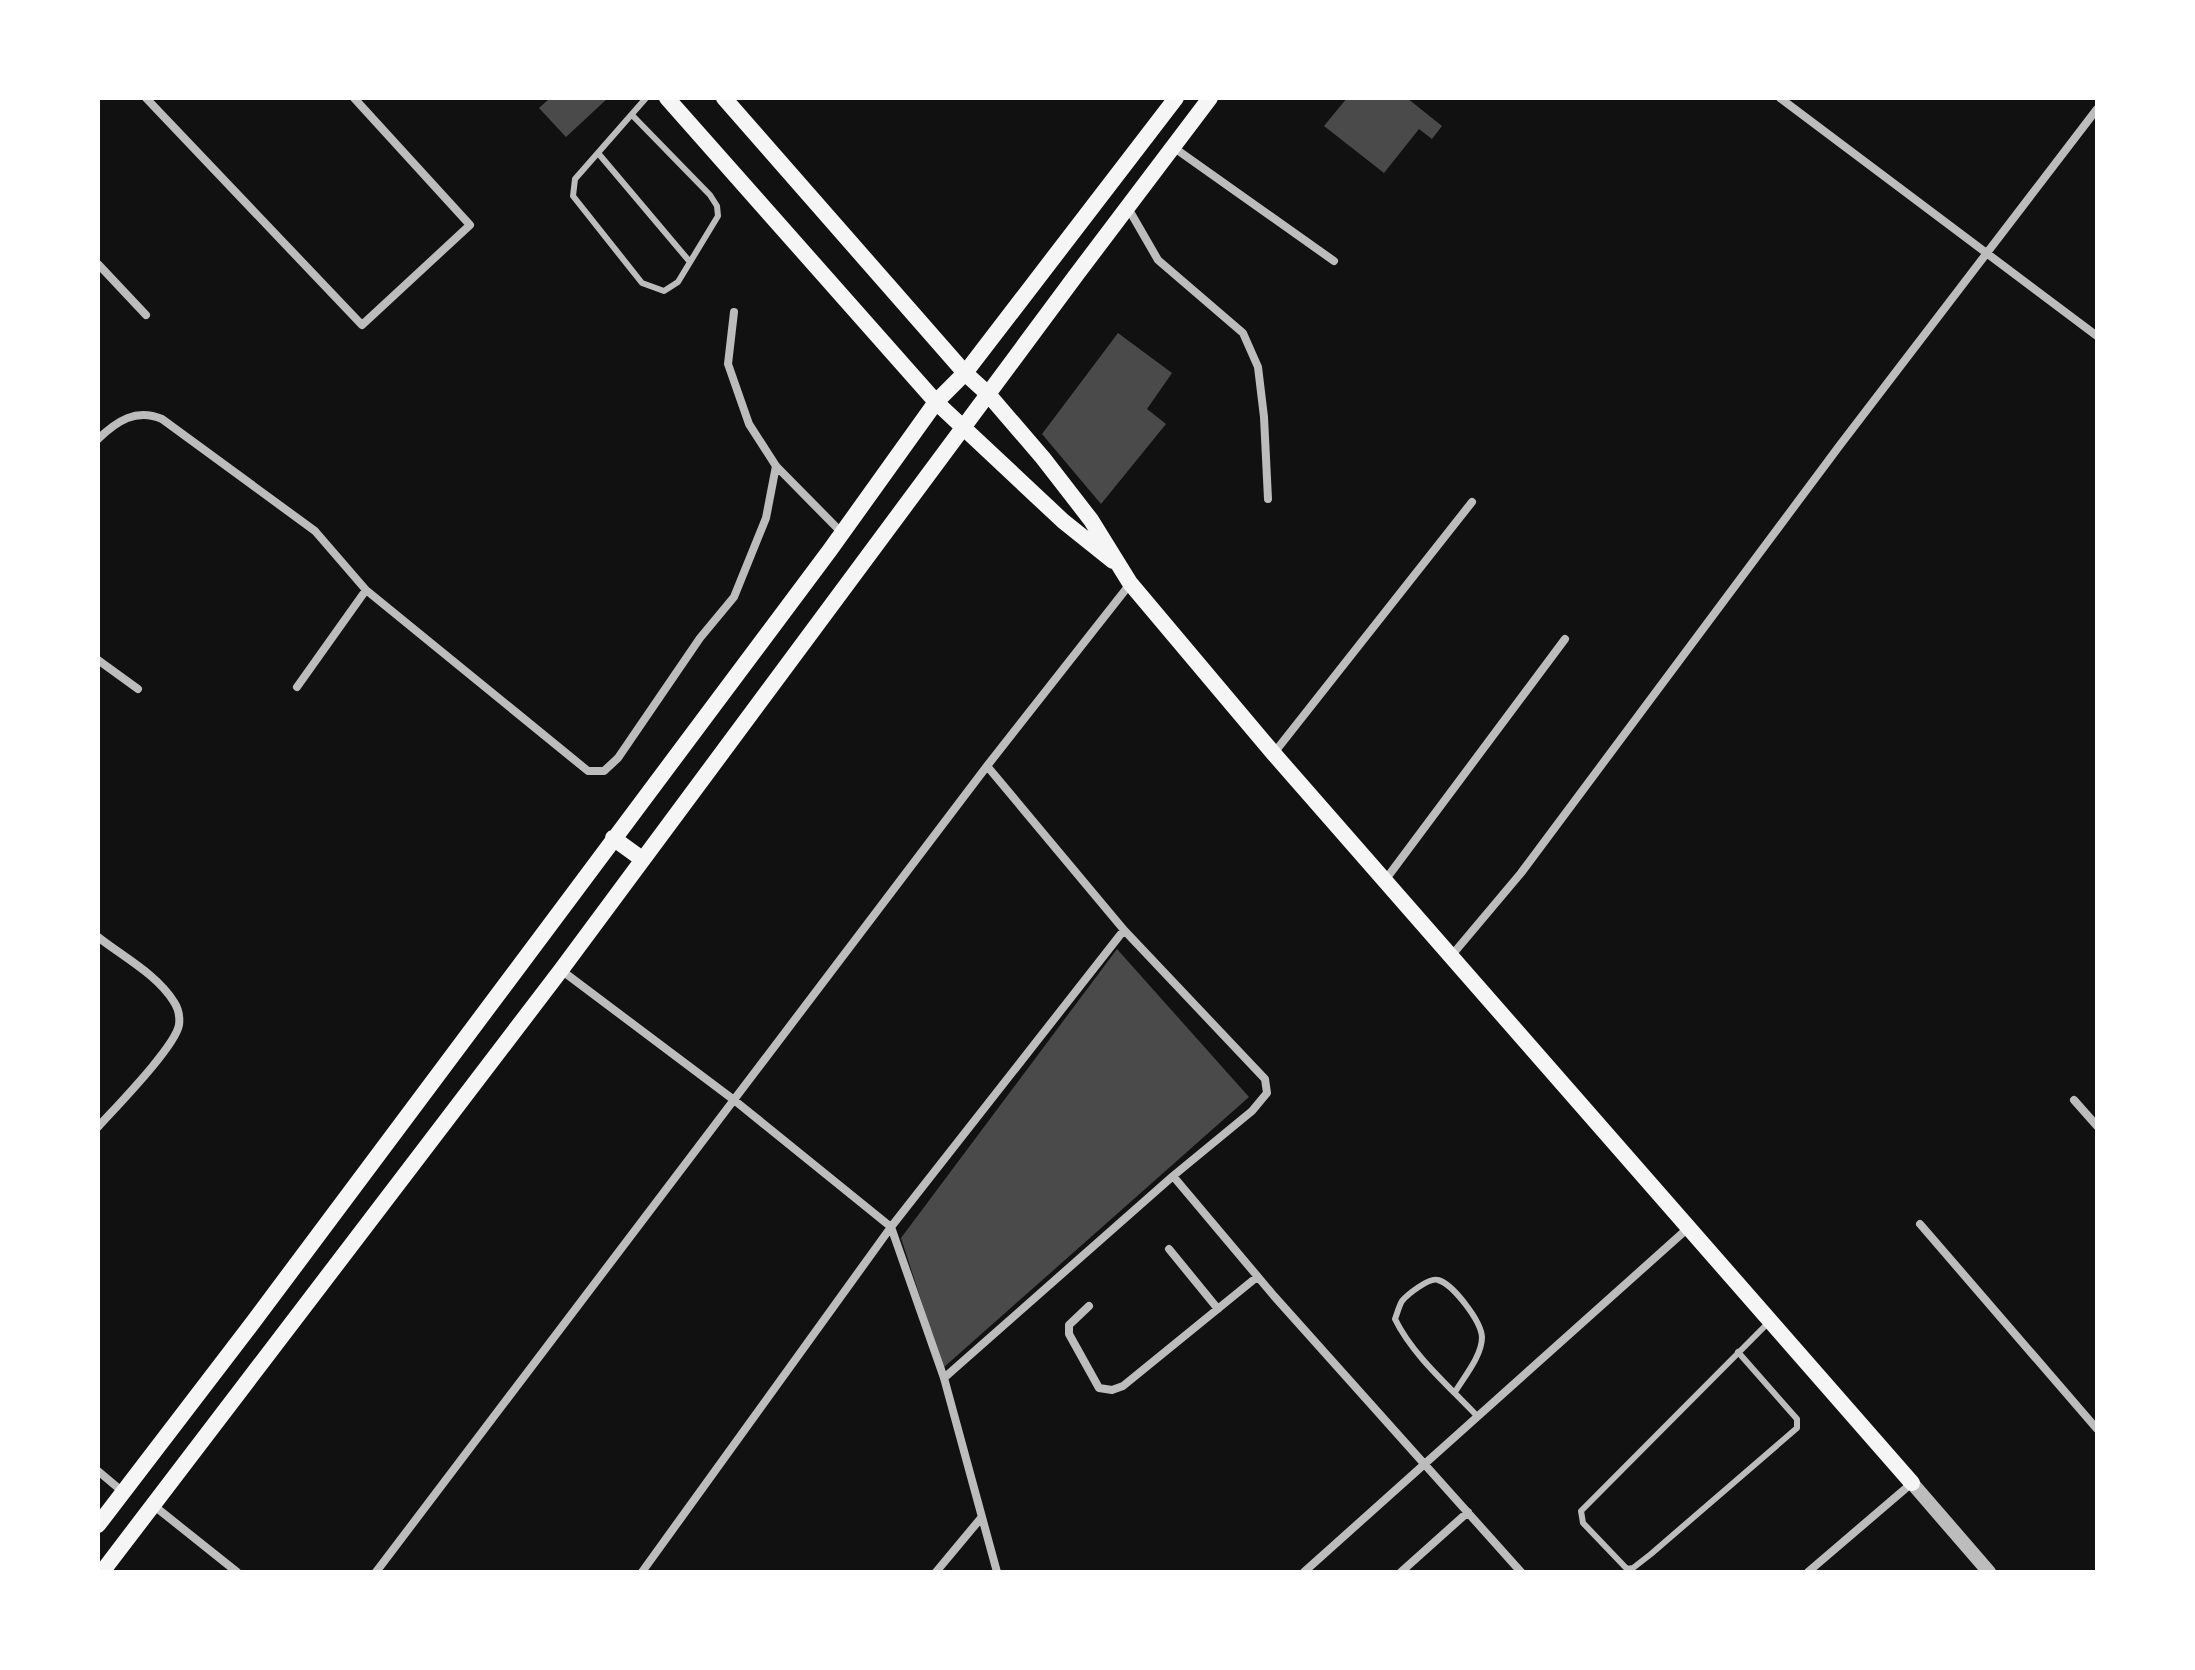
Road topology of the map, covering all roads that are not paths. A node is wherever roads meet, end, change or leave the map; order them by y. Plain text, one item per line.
1 (146, 98) edge
2 (354, 98) edge
3 (646, 98) edge
4 (667, 98) edge
5 (724, 98) edge
6 (1176, 98) edge
7 (1210, 98) edge
8 (1780, 98) edge
9 (2097, 109) edge
10 (632, 115) junction
11 (1149, 133) junction
12 (1173, 147) junction
13 (598, 153) junction
14 (1127, 207) junction
15 (1986, 253) junction
16 (1334, 261) dead end
17 (690, 262) junction
18 (98, 264) edge
19 (734, 312) dead end
20 (146, 315) dead end
21 (2097, 336) edge
22 (965, 373) junction
23 (988, 394) junction
24 (936, 402) junction
25 (963, 428) junction
26 (98, 439) edge
27 (776, 466) junction
28 (1268, 499) dead end
29 (1472, 502) dead end
30 (842, 533) junction
31 (1118, 564) junction
32 (1130, 583) junction
33 (366, 590) junction
34 (1565, 639) dead end
35 (98, 660) edge
36 (297, 687) dead end
37 (138, 689) dead end
38 (1274, 754) junction
39 (987, 766) junction
40 (613, 838) junction
41 (642, 859) junction
42 (1386, 879) junction
43 (1124, 930) junction
44 (98, 937) edge
45 (1452, 955) junction
46 (561, 970) junction
47 (734, 1100) junction
48 (2074, 1100) dead end
49 (2097, 1126) edge
50 (98, 1127) edge
51 (1173, 1176) junction
52 (1920, 1224) dead end
53 (891, 1227) junction
54 (1687, 1229) junction
55 (1169, 1249) dead end
56 (1257, 1277) junction
57 (1089, 1306) dead end
58 (1218, 1309) junction
59 (1769, 1322) junction
60 (1738, 1352) junction
61 (944, 1378) junction
62 (1455, 1392) junction
63 (1478, 1417) junction
64 (2097, 1429) edge
65 (1425, 1465) junction
66 (98, 1471) edge
67 (1912, 1483) junction
68 (123, 1492) junction
69 (152, 1504) junction
70 (1468, 1512) junction
71 (981, 1518) junction
72 (98, 1525) edge
73 (1517, 1570) edge
74 (102, 1572) edge
75 (237, 1572) edge
76 (376, 1572) edge
77 (642, 1572) edge
78 (936, 1572) edge
79 (997, 1572) edge
80 (1304, 1572) edge
81 (1401, 1572) edge
82 (1808, 1572) edge
83 (1989, 1572) edge

1 - 2 street
3 - 10 lane
4 - 24 main road
5 - 22 main road
6 - 11 main road
7 - 12 main road
8 - 15 street
9 - 15 street
10 - 13 lane
10 - 17 lane
11 - 12 main road
11 - 22 main road
12 - 14 main road
12 - 16 street
13 - 17 lane
13 - 17 lane
14 - 23 main road
14 - 28 street
15 - 21 street
15 - 45 street
18 - 20 street
19 - 27 street
22 - 23 main road
22 - 24 main road
23 - 25 main road
23 - 31 main road
24 - 25 main road
24 - 30 main road
25 - 31 main road
25 - 41 main road
26 - 33 street
27 - 30 street
27 - 33 street
29 - 38 street
30 - 40 main road
31 - 32 main road
32 - 38 main road
32 - 39 street
33 - 36 street
34 - 42 street
35 - 37 street
38 - 42 main road
39 - 43 street
39 - 47 street
40 - 41 main road
40 - 68 main road
41 - 46 main road
42 - 45 main road
43 - 51 street
43 - 53 street
44 - 50 street
45 - 54 main road
46 - 47 street
46 - 69 main road
47 - 53 street
47 - 76 street
48 - 49 street
51 - 56 street
51 - 61 street
52 - 64 street
53 - 61 street
53 - 77 street
54 - 59 main road
54 - 63 street
55 - 58 street
56 - 58 street
56 - 65 street
57 - 58 street
59 - 60 lane
59 - 67 main road
60 - 60 lane
61 - 71 street
62 - 62 lane
62 - 63 lane
63 - 65 street
65 - 70 street
65 - 80 street
66 - 68 street
67 - 82 street
67 - 83 street
68 - 72 main road
69 - 74 main road
69 - 75 street
70 - 73 street
70 - 81 street
71 - 78 street
71 - 79 street

